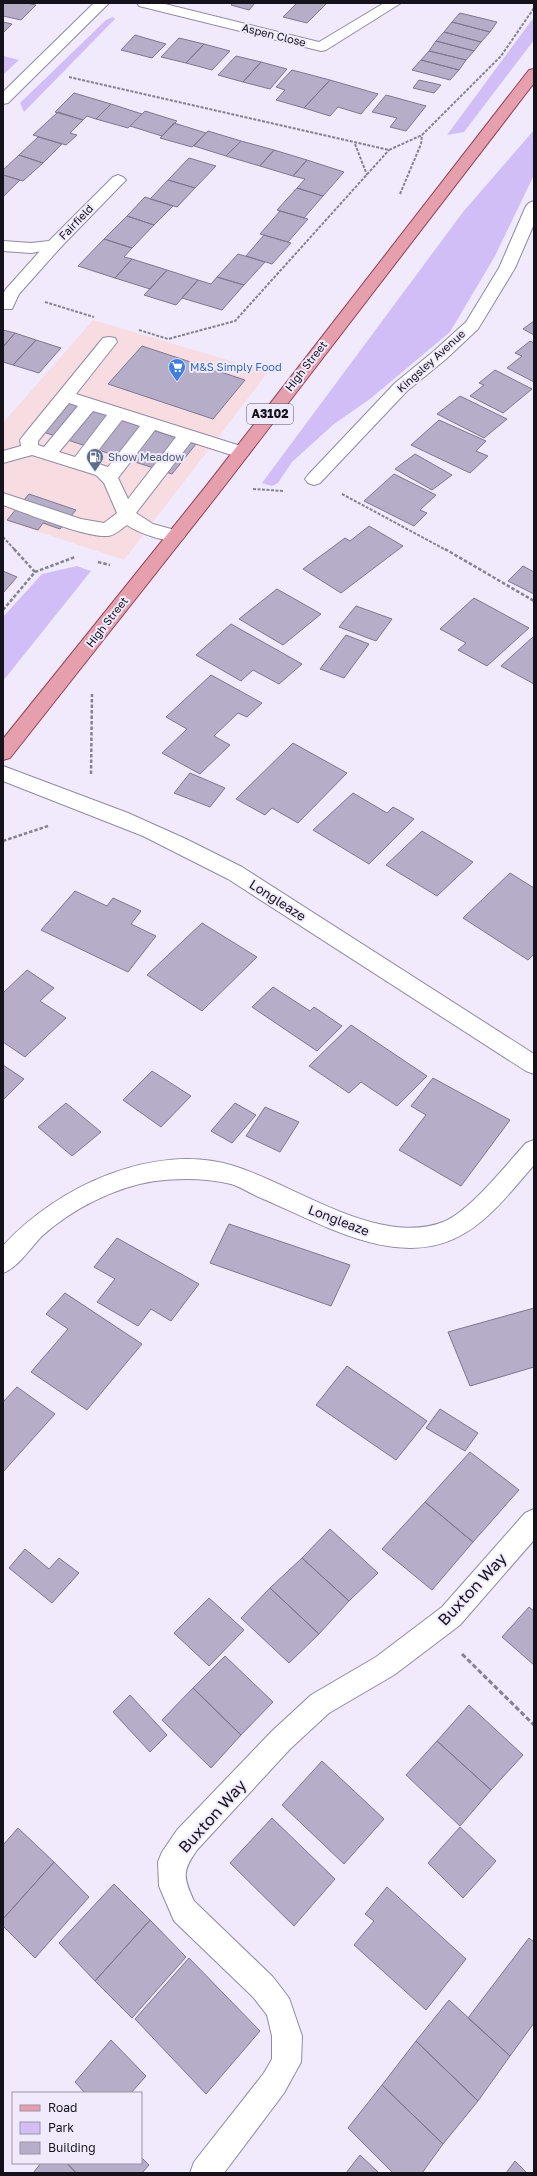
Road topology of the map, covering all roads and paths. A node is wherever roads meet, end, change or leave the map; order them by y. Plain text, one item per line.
1 (102, 3) edge
2 (144, 3) edge
3 (394, 3) edge
4 (534, 8) edge
5 (36, 69) junction
6 (534, 73) edge
7 (3, 100) edge
8 (355, 143) junction
9 (388, 150) junction
10 (367, 175) junction
11 (118, 180) dead end
12 (534, 206) edge
13 (54, 245) junction
14 (3, 246) edge
15 (9, 298) joint
16 (101, 319) dead end
17 (138, 330) dead end
18 (109, 342) dead end
19 (65, 396) junction
20 (89, 404) junction
21 (118, 413) junction
22 (151, 424) junction
23 (187, 435) junction
24 (32, 449) junction
25 (240, 452) junction
26 (48, 454) junction
27 (3, 457) edge
28 (79, 464) junction
29 (110, 476) junction
30 (314, 479) junction
31 (246, 489) dead end
32 (3, 499) edge
33 (125, 514) junction
34 (176, 536) junction
35 (3, 538) edge
36 (77, 556) dead end
37 (35, 572) junction
38 (534, 601) edge
39 (3, 610) edge
40 (3, 753) edge
41 (3, 773) edge
42 (534, 1065) edge
43 (534, 1150) edge
44 (3, 1263) edge
45 (534, 1521) edge
46 (436, 1627) junction
47 (534, 1725) edge
48 (206, 2173) edge

1 - 5 street
2 - 3 street, Aspen Close
4 - 9 path
5 - 7 street
5 - 8 path
6 - 25 main road, High Street / A3102
8 - 9 path
8 - 10 path
9 - 10 path
10 - 17 path
11 - 13 street, Fairfield
12 - 30 street, Kingsley Avenue
13 - 14 street, Fairfield
13 - 15 street
15 - 16 path
18 - 19 street
19 - 20 street
19 - 24 street
20 - 21 street
20 - 26 street
21 - 22 street
21 - 28 street
22 - 23 street
22 - 29 street
23 - 25 street
23 - 33 street
24 - 26 street
24 - 27 street
25 - 34 main road, High Street / A3102
26 - 28 street
28 - 29 street
29 - 33 street
30 - 31 path
30 - 38 path
32 - 33 street
33 - 34 street
34 - 40 main road, High Street / A3102
35 - 37 path
36 - 37 path
37 - 39 path
41 - 42 street, Longleaze
43 - 44 street, Longleaze
45 - 46 street, Buxton Way
46 - 47 path
46 - 48 street, Buxton Way

